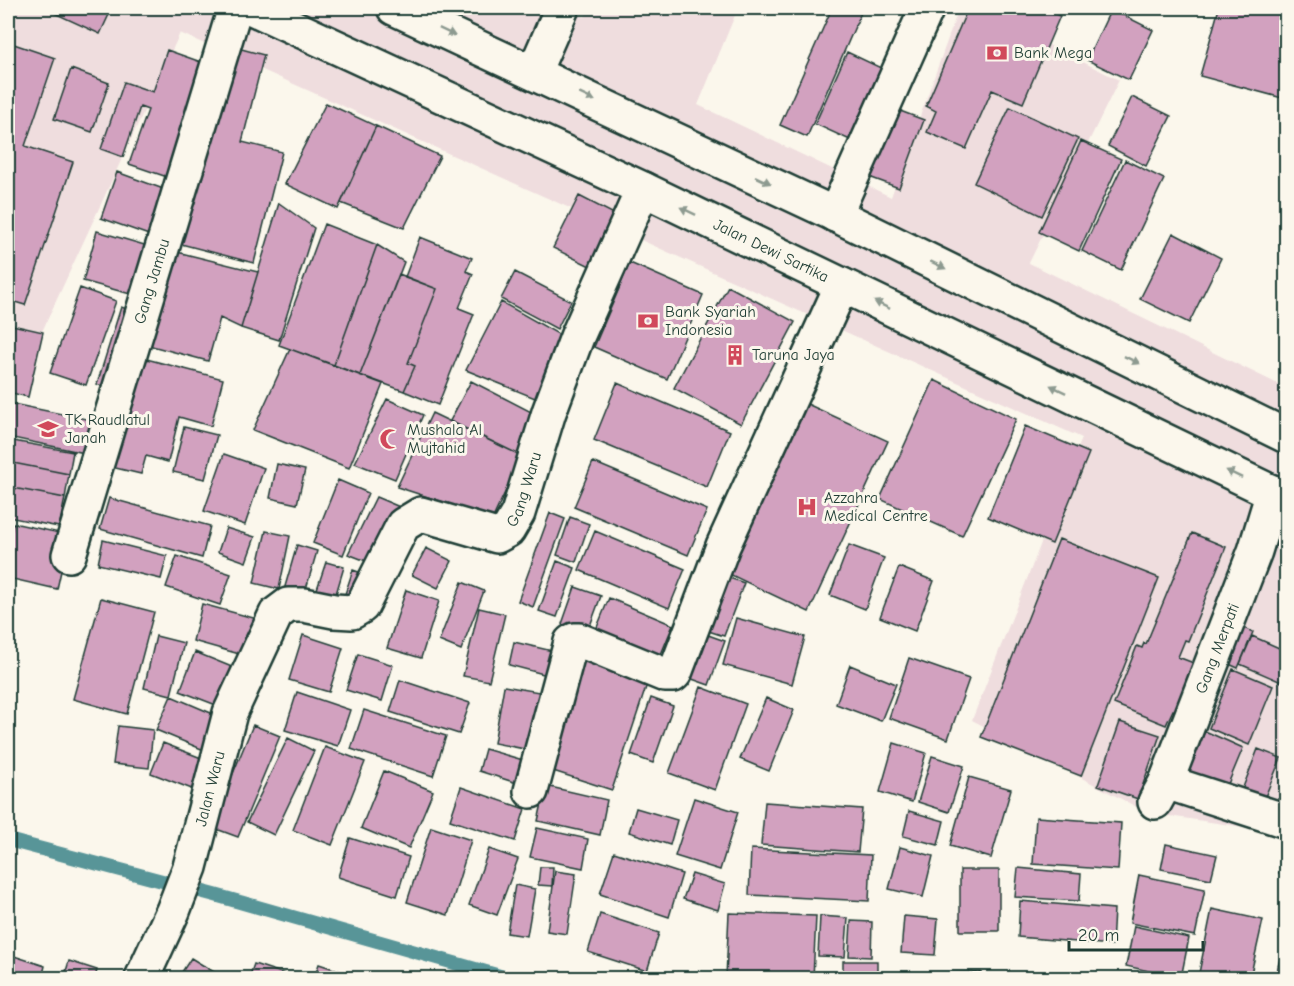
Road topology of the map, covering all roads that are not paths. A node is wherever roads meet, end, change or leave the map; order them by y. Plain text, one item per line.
1 (235, 8) edge
2 (252, 8) edge
3 (394, 8) edge
4 (562, 8) edge
5 (927, 8) edge
6 (534, 72) junction
7 (644, 189) junction
8 (835, 215) junction
9 (842, 285) junction
10 (1287, 436) edge
11 (1280, 496) edge
12 (69, 555) dead end
13 (288, 605) joint
14 (531, 791) dead end
15 (1287, 821) edge
16 (142, 978) edge

1 - 12 street, Gang Jambu
2 - 7 street, Jalan Dewi Sartika
3 -> 6 street
4 - 6 street
5 - 8 street
6 -> 8 street
9 -> 7 street, Jalan Dewi Sartika
7 - 13 street, Gang Waru
8 -> 10 street
11 -> 9 street, Jalan Dewi Sartika
9 - 14 street
11 - 15 street, Gang Merpati
13 - 16 street, Jalan Waru

